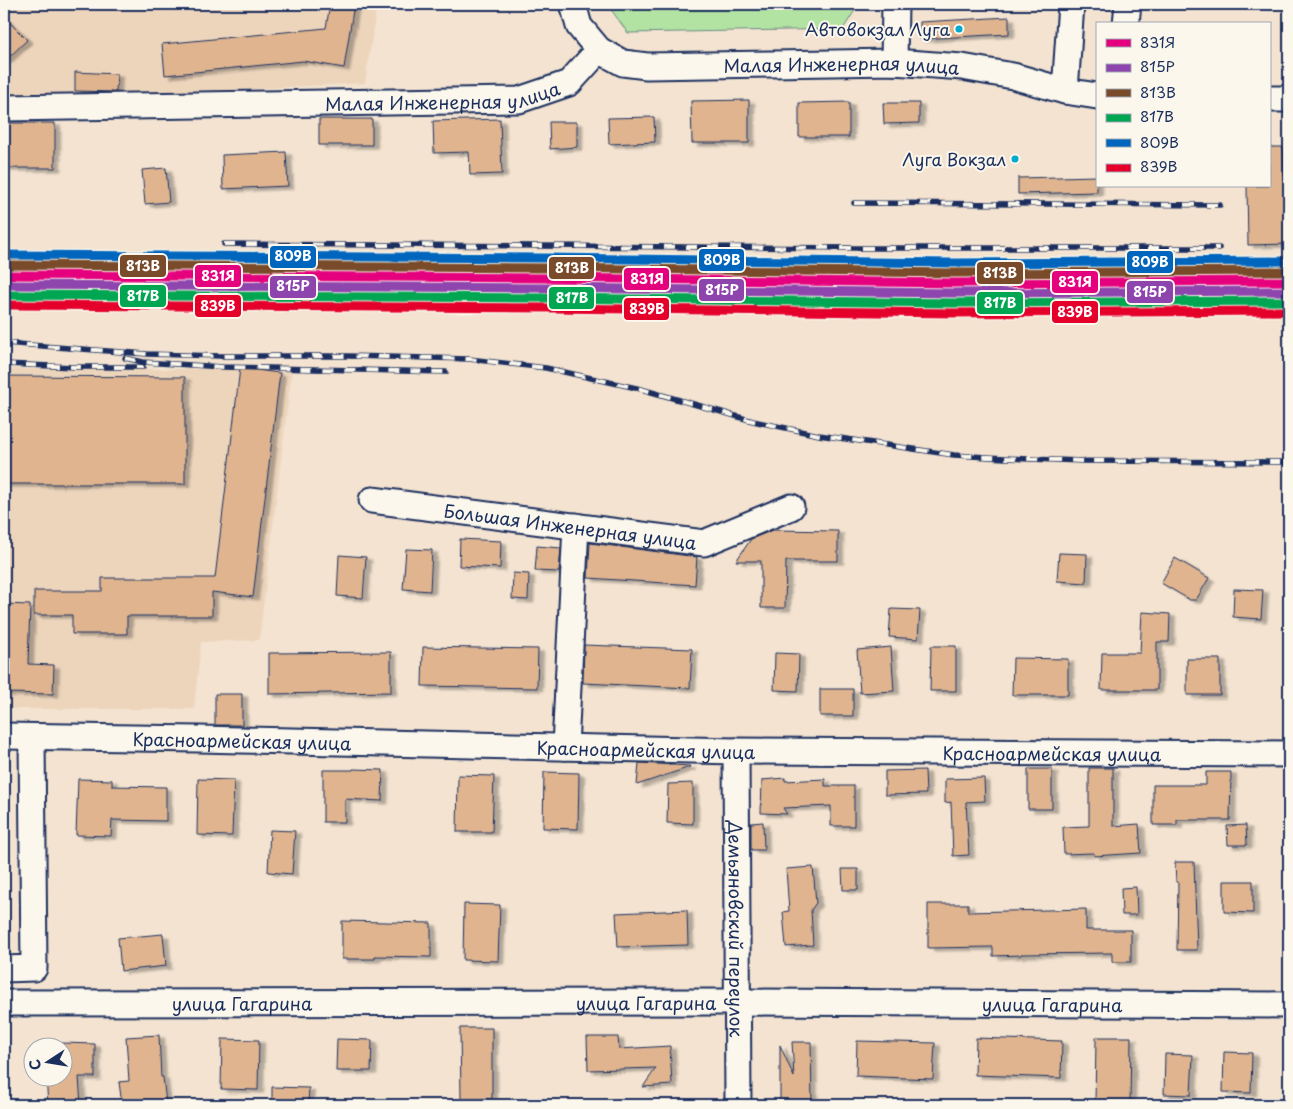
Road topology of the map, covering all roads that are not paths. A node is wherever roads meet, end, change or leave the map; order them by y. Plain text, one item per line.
1 (573, 4) edge
2 (895, 4) edge
3 (1072, 4) edge
4 (1128, 4) edge
5 (1126, 22) edge
6 (599, 50) junction
7 (894, 62) junction
8 (1065, 91) junction
9 (1096, 96) edge
10 (1270, 99) edge
11 (1289, 99) edge
12 (4, 108) edge
13 (372, 500) dead end
14 (791, 507) dead end
15 (576, 526) junction
16 (4, 736) edge
17 (32, 737) junction
18 (565, 747) junction
19 (736, 751) junction
20 (1289, 754) edge
21 (4, 969) edge
22 (737, 1002) junction
23 (4, 1003) edge
24 (1289, 1005) edge
25 (738, 1105) edge

1 - 6 street
2 - 7 street
3 - 8 street
4 - 5 street
6 - 7 street, Малая Инженерная улица
6 - 12 street, Малая Инженерная улица
7 - 8 street, Малая Инженерная улица
8 - 9 street, Малая Инженерная улица
10 - 11 street
13 - 15 street, Большая Инженерная улица
14 - 15 street, Большая Инженерная улица
15 - 18 street
16 - 17 street, Красноармейская улица
17 - 18 street, Красноармейская улица
17 - 21 street
18 - 19 street, Красноармейская улица
19 - 20 street, Красноармейская улица
19 - 22 street, Демьяновский переулок
22 - 23 street, улица Гагарина
22 - 24 street, улица Гагарина
22 - 25 street, Демьяновский переулок

